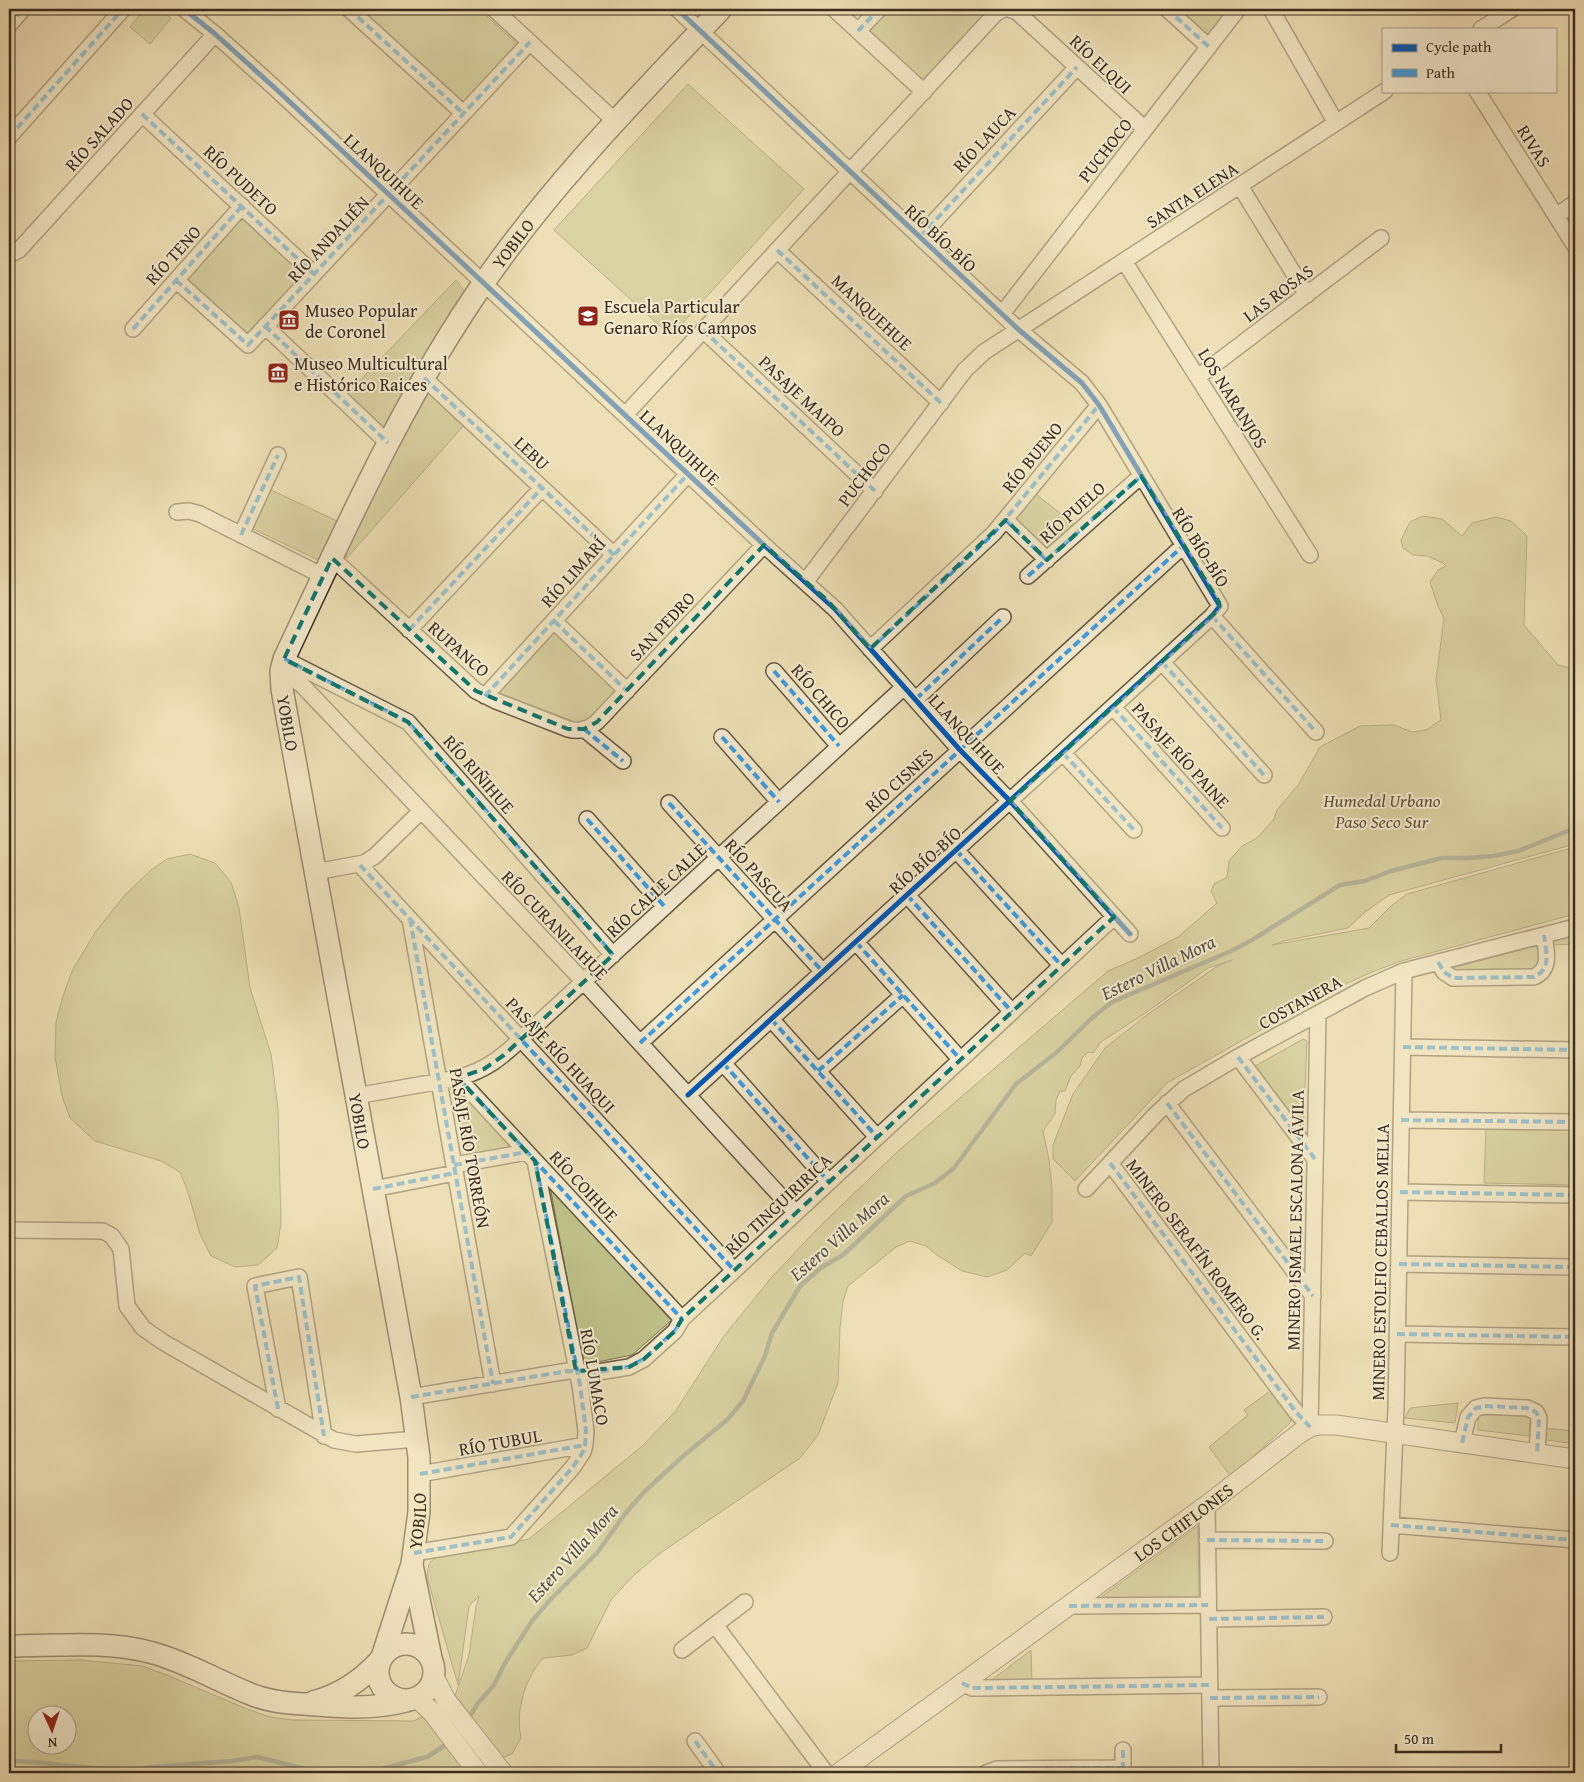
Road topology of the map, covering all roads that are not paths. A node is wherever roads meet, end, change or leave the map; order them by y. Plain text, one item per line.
1 (23, 9) edge
2 (123, 9) edge
3 (184, 9) edge
4 (494, 9) edge
5 (677, 9) edge
6 (720, 9) edge
7 (834, 9) edge
8 (879, 9) edge
9 (1004, 9) edge
10 (1009, 9) edge
11 (1167, 9) edge
12 (1238, 9) edge
13 (1271, 9) edge
14 (1512, 9) edge
15 (351, 10) edge
16 (9, 25) edge
17 (1483, 28) edge
18 (700, 30) junction
19 (858, 31) junction
20 (215, 34) junction
21 (530, 42) junction
22 (1208, 47) junction
23 (1077, 67) junction
24 (924, 92) junction
25 (1383, 92) edge
26 (1478, 92) edge
27 (463, 113) junction
28 (142, 114) junction
29 (615, 121) junction
30 (1336, 123) junction
31 (1145, 130) junction
32 (9, 137) edge
33 (850, 171) junction
34 (1240, 186) junction
35 (388, 194) junction
36 (1575, 203) edge
37 (242, 206) junction
38 (1556, 216) junction
39 (920, 237) junction
40 (1381, 238) dead end
41 (1575, 246) edge
42 (778, 250) junction
43 (9, 255) edge
44 (1124, 261) junction
45 (314, 274) junction
46 (176, 280) junction
47 (483, 283) junction
48 (1307, 294) junction
49 (1002, 314) junction
50 (265, 326) junction
51 (133, 329) dead end
52 (703, 330) junction
53 (1018, 330) junction
54 (1198, 377) junction
55 (424, 378) junction
56 (941, 402) junction
57 (1099, 406) junction
58 (625, 415) junction
59 (388, 443) junction
60 (278, 455) dead end
61 (688, 474) junction
62 (1141, 476) junction
63 (542, 488) junction
64 (875, 491) junction
65 (177, 512) dead end
66 (1006, 520) junction
67 (241, 535) junction
68 (764, 545) junction
69 (1184, 545) junction
70 (614, 555) junction
71 (1310, 555) dead end
72 (1046, 560) junction
73 (328, 567) junction
74 (1028, 576) dead end
75 (806, 582) junction
76 (1212, 616) junction
77 (1003, 618) dead end
78 (554, 621) junction
79 (409, 630) junction
80 (870, 649) junction
81 (1162, 662) junction
82 (283, 665) junction
83 (774, 671) dead end
84 (904, 687) junction
85 (627, 691) junction
86 (485, 696) junction
87 (916, 700) junction
88 (1113, 707) junction
89 (584, 730) junction
90 (1316, 732) dead end
91 (722, 736) dead end
92 (840, 746) junction
93 (960, 750) junction
94 (1063, 752) junction
95 (623, 761) dead end
96 (1264, 775) dead end
97 (1010, 801) junction
98 (779, 802) junction
99 (669, 803) dead end
100 (421, 811) junction
101 (586, 819) dead end
102 (1222, 828) dead end
103 (1134, 830) dead end
104 (956, 850) junction
105 (718, 858) junction
106 (360, 865) junction
107 (316, 872) junction
108 (907, 896) junction
109 (665, 907) junction
110 (1114, 917) junction
111 (410, 919) junction
112 (774, 920) junction
113 (1575, 927) edge
114 (1130, 934) dead end
115 (1544, 936) junction
116 (856, 942) junction
117 (613, 955) junction
118 (1438, 962) junction
119 (1061, 966) junction
120 (1404, 971) junction
121 (823, 972) junction
122 (584, 982) junction
123 (903, 995) junction
124 (1012, 1012) junction
125 (1318, 1014) junction
126 (771, 1019) junction
127 (521, 1039) junction
128 (640, 1043) junction
129 (1402, 1047) junction
130 (1575, 1050) edge
131 (1238, 1057) junction
132 (960, 1059) junction
133 (723, 1063) junction
134 (818, 1071) junction
135 (458, 1078) junction
136 (439, 1081) junction
137 (688, 1095) junction
138 (356, 1096) junction
139 (1167, 1103) junction
140 (1401, 1120) junction
141 (1575, 1122) edge
142 (877, 1137) junction
143 (531, 1156) junction
144 (1315, 1159) junction
145 (1110, 1163) junction
146 (455, 1169) junction
147 (829, 1182) junction
148 (373, 1189) junction
149 (1086, 1189) dead end
150 (1400, 1192) junction
151 (1575, 1195) edge
152 (796, 1213) junction
153 (9, 1230) edge
154 (1398, 1264) junction
155 (1575, 1267) edge
156 (734, 1270) junction
157 (1313, 1296) junction
158 (682, 1319) junction
159 (1397, 1334) junction
160 (1575, 1337) edge
161 (576, 1371) junction
162 (493, 1384) junction
163 (411, 1397) junction
164 (278, 1408) junction
165 (1310, 1427) junction
166 (1395, 1434) junction
167 (324, 1436) junction
168 (417, 1439) junction
169 (1462, 1443) junction
170 (585, 1446) junction
171 (1537, 1454) junction
172 (1575, 1459) edge
173 (420, 1474) junction
174 (1207, 1505) junction
175 (1391, 1525) junction
176 (1208, 1540) junction
177 (1575, 1540) edge
178 (1325, 1541) dead end
179 (1390, 1554) dead end
180 (413, 1559) junction
181 (745, 1602) dead end
182 (1069, 1606) junction
183 (1209, 1612) junction
184 (1324, 1618) dead end
185 (715, 1625) junction
186 (9, 1646) edge
187 (682, 1650) dead end
188 (381, 1657) junction
189 (432, 1668) junction
190 (962, 1684) junction
191 (1210, 1692) junction
192 (1319, 1697) dead end
193 (303, 1704) junction
194 (418, 1704) junction
195 (695, 1741) dead end
196 (1123, 1750) dead end
197 (498, 1768) edge
198 (1027, 1771) edge
199 (1123, 1771) edge
200 (478, 1773) edge
201 (718, 1773) edge
202 (826, 1773) edge
203 (839, 1773) edge
204 (986, 1773) edge
205 (1211, 1773) edge

1 - 16 street
2 - 32 street
3 - 20 street, LLANQUIHUE
4 - 21 street
5 - 18 street, RÍO BÍO-BÍO
6 - 18 main road, YOBILO
7 - 19 street
8 - 19 street
9 - 24 street
10 - 23 street, RÍO ELQUI
11 - 22 street
12 - 22 street, PUCHOCO
13 - 30 street
14 - 17 street
15 - 27 street
18 - 29 main road, YOBILO
18 - 33 street, RÍO BÍO-BÍO
19 - 24 street
20 - 28 street, RÍO SALADO
20 - 35 street, LLANQUIHUE
21 - 27 street, RÍO ANDALIÉN
21 - 29 street
22 - 31 street, PUCHOCO
23 - 31 street, RÍO ELQUI
23 - 39 street, RÍO LAUCA
24 - 33 street
25 - 30 street, SANTA ELENA
26 - 38 street, RIVAS
27 - 35 street, RÍO ANDALIÉN
28 - 37 street, RÍO PUDETO
28 - 43 street, RÍO SALADO
29 - 47 main road, YOBILO
30 - 34 street, SANTA ELENA
31 - 49 street, PUCHOCO
33 - 39 street, RÍO BÍO-BÍO
33 - 42 street
34 - 44 street, SANTA ELENA
34 - 48 street
35 - 45 street, RÍO ANDALIÉN
35 - 47 street, LLANQUIHUE
36 - 38 street
37 - 45 street, RÍO PUDETO
37 - 46 street, RÍO TENO
38 - 41 street, RIVAS
39 - 49 street, RÍO BÍO-BÍO
40 - 48 street, LAS ROSAS
42 - 52 street
42 - 56 street, MANQUEHUE
44 - 53 street, SANTA ELENA
44 - 54 street, LOS NARANJOS
45 - 50 street, RÍO ANDALIÉN
46 - 50 street, RÍO ANDALIÉN
46 - 51 street, RÍO TENO
47 - 55 main road, YOBILO
47 - 58 street, LLANQUIHUE
48 - 54 street, LAS ROSAS
49 - 53 street, RÍO BÍO-BÍO
50 - 59 street
52 - 58 street
52 - 64 street, PASAJE MAIPO
53 - 56 street, PUCHOCO
53 - 57 street, RÍO BÍO-BÍO
54 - 71 street, LOS NARANJOS
55 - 59 main road, YOBILO
55 - 63 street, LEBU
56 - 64 street, PUCHOCO
57 - 62 street, RÍO BÍO-BÍO
57 - 66 street, RÍO BUENO
58 - 61 street, LLANQUIHUE
59 - 73 main road, YOBILO
60 - 67 street
61 - 68 street, LLANQUIHUE
61 - 70 street, RÍO LIMARÍ
62 - 69 street, RÍO BÍO-BÍO
62 - 72 street, RÍO PUELO
63 - 70 street, LEBU
63 - 79 street
64 - 75 street, PUCHOCO
65 - 67 street, RUPANCO
66 - 72 street
66 - 80 street, RÍO BUENO
67 - 73 street, RUPANCO
68 - 75 street, LLANQUIHUE
68 - 85 street, SAN PEDRO
69 - 76 street, RÍO BÍO-BÍO
69 - 93 street, RÍO CISNES
70 - 78 street, RÍO LIMARÍ
72 - 74 street, RÍO PUELO
73 - 79 street, RUPANCO
73 - 82 main road, YOBILO
75 - 80 street, LLANQUIHUE
76 - 81 street, RÍO BÍO-BÍO
76 - 90 street
77 - 87 street
78 - 85 street
78 - 86 street, RÍO LIMARÍ
79 - 86 street, RUPANCO
80 - 84 street, LLANQUIHUE
81 - 88 street, RÍO BÍO-BÍO
81 - 96 street
82 - 100 street, RÍO CURANILAHUE
82 - 107 main road, YOBILO
82 - 117 street, RÍO RIÑIHUE
83 - 92 street, RÍO CHICO
84 - 87 street, LLANQUIHUE
84 - 92 street, RÍO CALLE CALLE
85 - 89 street, SAN PEDRO
86 - 89 street, RUPANCO
87 - 93 street, LLANQUIHUE
88 - 94 street, RÍO BÍO-BÍO
88 - 102 street, PASAJE RÍO PAINE
89 - 95 street
91 - 98 street
92 - 98 street, RÍO CALLE CALLE
93 - 97 street, LLANQUIHUE
93 - 112 street, RÍO CISNES
94 - 97 street, RÍO BÍO-BÍO
94 - 103 street
97 - 104 street, RÍO BÍO-BÍO
97 - 110 street, LLANQUIHUE
98 - 105 street, RÍO CALLE CALLE
99 - 105 street, RÍO PASCUA
100 - 106 street
100 - 122 street, RÍO CURANILAHUE
101 - 109 street
104 - 108 street, RÍO BÍO-BÍO
104 - 119 street
105 - 109 street, RÍO CALLE CALLE
105 - 112 street, RÍO PASCUA
106 - 107 street
106 - 111 street, PASAJE RÍO HUAQUI
107 - 138 main road, YOBILO
108 - 116 street, RÍO BÍO-BÍO
108 - 124 street
109 - 117 street, RÍO CALLE CALLE
110 - 114 street, LLANQUIHUE
110 - 119 street, RÍO TINGUIRIRICA
111 - 127 street, PASAJE RÍO HUAQUI
111 - 136 street, PASAJE RÍO TORREÓN
112 - 121 street, RÍO PASCUA
112 - 128 street, RÍO CISNES
113 - 115 street, COSTANERA
115 - 118 street, COSTANERA
115 - 118 street
116 - 121 street, RÍO BÍO-BÍO
116 - 123 street
117 - 122 street, RÍO CALLE CALLE
118 - 120 street, COSTANERA
119 - 124 street, RÍO TINGUIRIRICA
120 - 125 street, COSTANERA
120 - 129 street, MINERO ESTOLFIO CEBALLOS MELLA
121 - 126 street, RÍO BÍO-BÍO
122 - 127 street, RÍO CALLE CALLE
122 - 128 street, RÍO CURANILAHUE
123 - 132 street
123 - 134 street
124 - 132 street, RÍO TINGUIRIRICA
125 - 131 street, COSTANERA
125 - 144 street, MINERO ISMAEL ESCALONA ÁVILA
126 - 133 street, RÍO BÍO-BÍO
126 - 134 street
127 - 135 street, RÍO CALLE CALLE
127 - 156 street, PASAJE RÍO HUAQUI
128 - 137 street, RÍO CURANILAHUE
129 - 130 street
129 - 140 street, MINERO ESTOLFIO CEBALLOS MELLA
131 - 139 street, COSTANERA
131 - 144 street
132 - 142 street, RÍO TINGUIRIRICA
133 - 137 street, RÍO BÍO-BÍO
133 - 147 street
134 - 142 street
135 - 136 street, RÍO CALLE CALLE
135 - 143 street, RÍO COIHUE
136 - 138 street, RÍO CALLE CALLE
136 - 146 street, PASAJE RÍO TORREÓN
137 - 152 street, RÍO CURANILAHUE
138 - 148 main road, YOBILO
139 - 145 street, COSTANERA
139 - 157 street
140 - 141 street
140 - 150 street, MINERO ESTOLFIO CEBALLOS MELLA
142 - 147 street, RÍO TINGUIRIRICA
143 - 146 street
143 - 158 street, RÍO COIHUE
143 - 161 street, RÍO LUMACO
144 - 157 street, MINERO ISMAEL ESCALONA ÁVILA
145 - 149 street, COSTANERA
145 - 165 street, MINERO SERAFÍN ROMERO G.
146 - 148 street
146 - 162 street, PASAJE RÍO TORREÓN
147 - 152 street, RÍO TINGUIRIRICA
148 - 163 main road, YOBILO
150 - 151 street
150 - 154 street, MINERO ESTOLFIO CEBALLOS MELLA
152 - 156 street, RÍO TINGUIRIRICA
153 - 164 street
154 - 155 street
154 - 159 street, MINERO ESTOLFIO CEBALLOS MELLA
156 - 158 street, RÍO TINGUIRIRICA
157 - 165 street, MINERO ISMAEL ESCALONA ÁVILA
158 - 161 street, RÍO TINGUIRIRICA
159 - 160 street
159 - 166 street, MINERO ESTOLFIO CEBALLOS MELLA
161 - 162 street, RÍO TINGUIRIRICA
161 - 170 street, RÍO LUMACO
162 - 163 street, RÍO TINGUIRIRICA
163 - 168 main road, YOBILO
164 - 167 street
164 - 167 street
165 - 166 street
165 - 174 street, LOS CHIFLONES
166 - 169 street
166 - 175 street, MINERO ESTOLFIO CEBALLOS MELLA
167 - 168 street
168 - 173 main road, YOBILO
169 - 171 street
169 - 171 street
170 - 173 street, RÍO TUBUL
170 - 180 street, RÍO LUMACO
171 - 172 street
173 - 180 main road, YOBILO
174 - 176 street
174 - 182 street, LOS CHIFLONES
175 - 177 street
175 - 179 street, MINERO ESTOLFIO CEBALLOS MELLA
176 - 178 street
176 - 183 street
180 - 188 main road, YOBILO
180 - 189 main road, YOBILO
181 - 185 street
182 - 183 street
182 - 190 street, LOS CHIFLONES
183 - 184 street
183 - 191 street
185 - 187 street
185 - 202 street
186 - 193 main road, YOBILO
188 - 189 main road, YOBILO
188 - 193 main road, YOBILO
188 - 194 main road, YOBILO
189 - 194 main road
189 - 197 street
190 - 191 street
190 - 203 street, LOS CHIFLONES
191 - 192 street
191 - 205 street
193 - 194 main road, YOBILO
194 - 200 street
195 - 201 street
196 - 199 street
198 - 199 street
198 - 204 street

